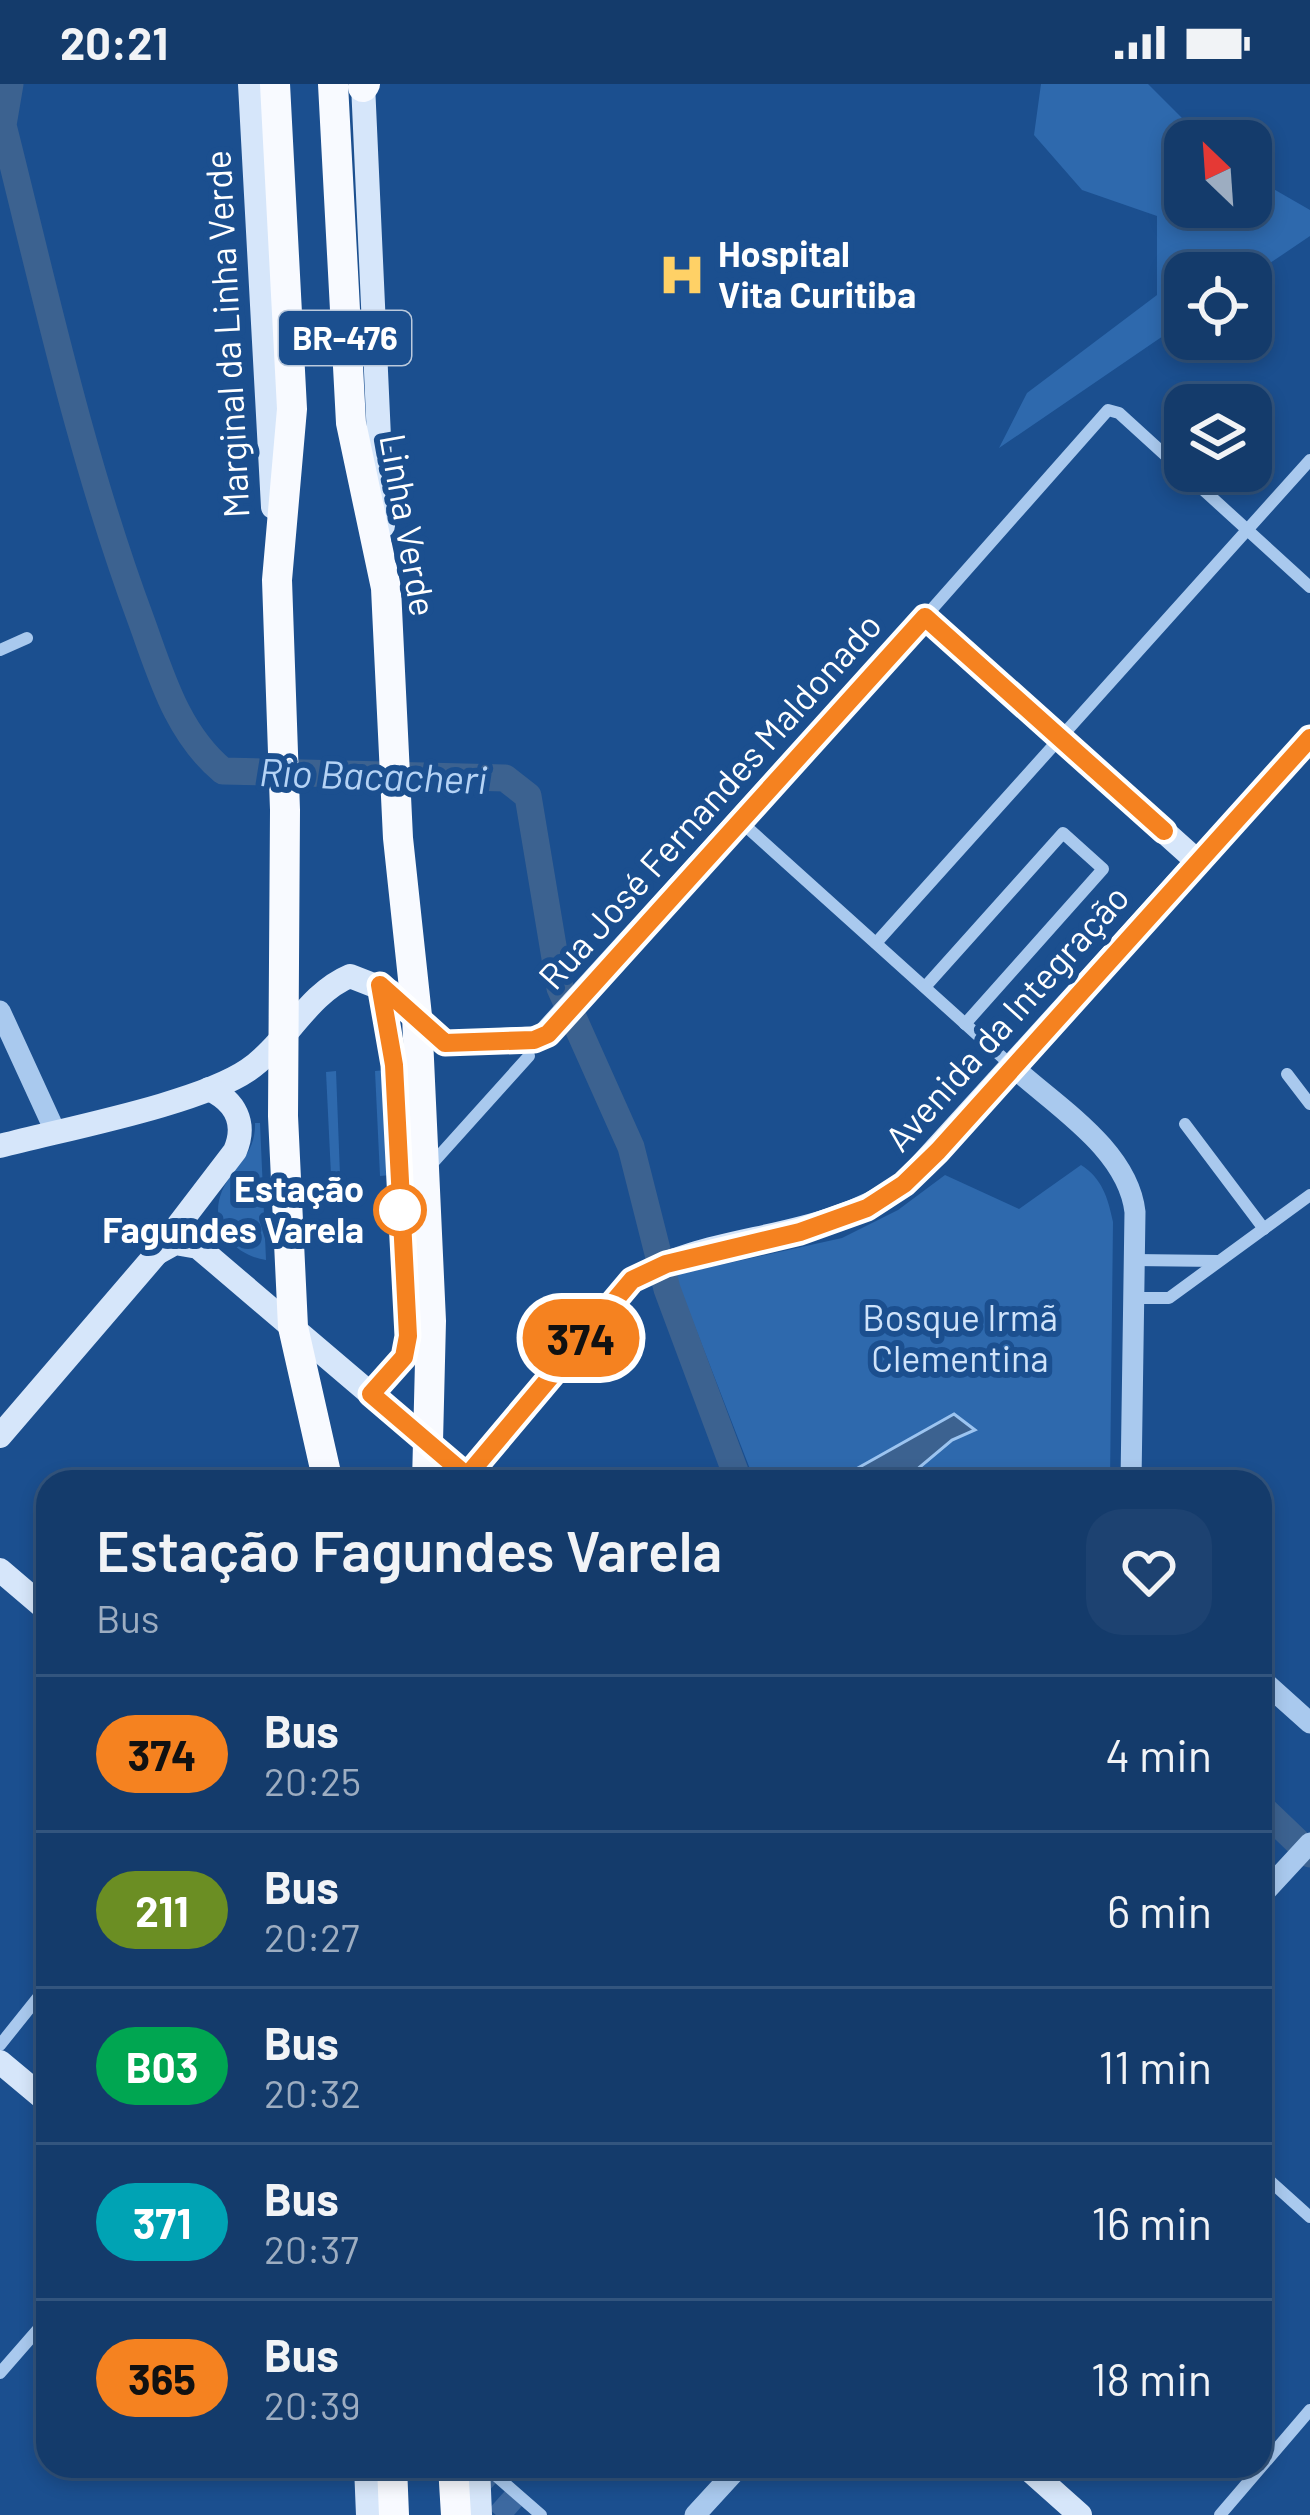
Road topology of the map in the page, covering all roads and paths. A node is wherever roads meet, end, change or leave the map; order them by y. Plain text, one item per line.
1 (250, 84) edge
2 (275, 84) edge
3 (356, 85) edge
4 (1310, 460) edge
5 (1247, 530) junction
6 (277, 580) junction
7 (1310, 587) edge
8 (925, 617) junction
9 (27, 638) dead end
10 (0, 650) edge
11 (1060, 738) junction
12 (1310, 738) edge
13 (740, 821) junction
14 (1198, 862) junction
15 (876, 943) junction
16 (925, 987) junction
17 (0, 1011) edge
18 (416, 1016) junction
19 (965, 1024) junction
20 (280, 1041) junction
21 (529, 1055) dead end
22 (1013, 1067) junction
23 (1287, 1074) dead end
24 (209, 1089) junction
25 (1310, 1104) edge
26 (1185, 1124) dead end
27 (55, 1131) junction
28 (0, 1146) edge
29 (425, 1171) junction
30 (1310, 1197) edge
31 (1264, 1229) junction
32 (157, 1253) junction
33 (1134, 1260) junction
34 (1219, 1262) junction
35 (1134, 1298) junction
36 (293, 1328) junction
37 (0, 1436) edge
38 (429, 1444) junction
39 (324, 1470) edge
40 (428, 1470) edge
41 (457, 1470) edge
42 (476, 1470) edge
43 (1131, 1470) edge
44 (0, 1570) edge
45 (36, 1602) edge
46 (1272, 1689) edge
47 (1310, 1723) edge
48 (1310, 1843) edge
49 (1272, 1885) edge
50 (36, 2000) edge
51 (0, 2045) edge
52 (0, 2062) edge
53 (36, 2092) edge
54 (1272, 2183) edge
55 (1310, 2217) edge
56 (36, 2332) edge
57 (0, 2373) edge
58 (1310, 2410) edge
59 (1272, 2454) edge
60 (366, 2478) edge
61 (392, 2478) edge
62 (454, 2478) edge
63 (485, 2478) edge
64 (496, 2478) edge
65 (729, 2478) edge
66 (1038, 2478) edge
67 (1252, 2478) edge
68 (368, 2515) edge
69 (394, 2515) edge
70 (456, 2515) edge
71 (480, 2515) edge
72 (541, 2515) edge
73 (695, 2515) edge
74 (1080, 2515) edge
75 (1220, 2515) edge

1 - 6 main road, Marginal da Linha Verde
2 - 6 highway, BR-476
3 - 18 highway, Linha Verde / BR-476
4 - 5 street
5 - 7 street
5 - 8 street
5 - 11 street
6 - 20 highway, BR-476
8 - 11 main road
8 - 13 main road, Rua José Fernandes Maldonado
9 - 10 street
11 - 14 main road
11 - 15 street
12 - 14 main road, Avenida da Integração
13 - 15 street
13 - 18 main road, Rua José Fernandes Maldonado
14 - 22 main road, Avenida da Integração
15 - 16 street
16 - 19 street
16 - 19 street
17 - 27 street
18 - 20 main road, Rua José Fernandes Maldonado
18 - 29 highway, Linha Verde / BR-476
19 - 22 street
20 - 24 main road
20 - 36 highway, BR-476
21 - 29 street
22 - 33 street
22 - 42 main road, Avenida da Integração
23 - 25 street
24 - 27 main road
24 - 32 main road
26 - 31 street
27 - 28 main road
29 - 38 highway, Linha Verde / BR-476
30 - 31 street
31 - 34 street
32 - 36 main road
32 - 37 main road
33 - 34 street
33 - 35 street
34 - 35 street
35 - 43 street
36 - 38 main road
36 - 39 highway, BR-476
38 - 40 highway, Linha Verde / BR-476
38 - 41 main road
44 - 45 main road
46 - 47 street
48 - 49 street
50 - 51 street
52 - 53 main road
54 - 55 street
56 - 57 street
58 - 59 street
60 - 68 main road
61 - 69 highway
62 - 70 highway
63 - 71 main road
64 - 72 street
65 - 73 street
66 - 74 main road
67 - 75 street

